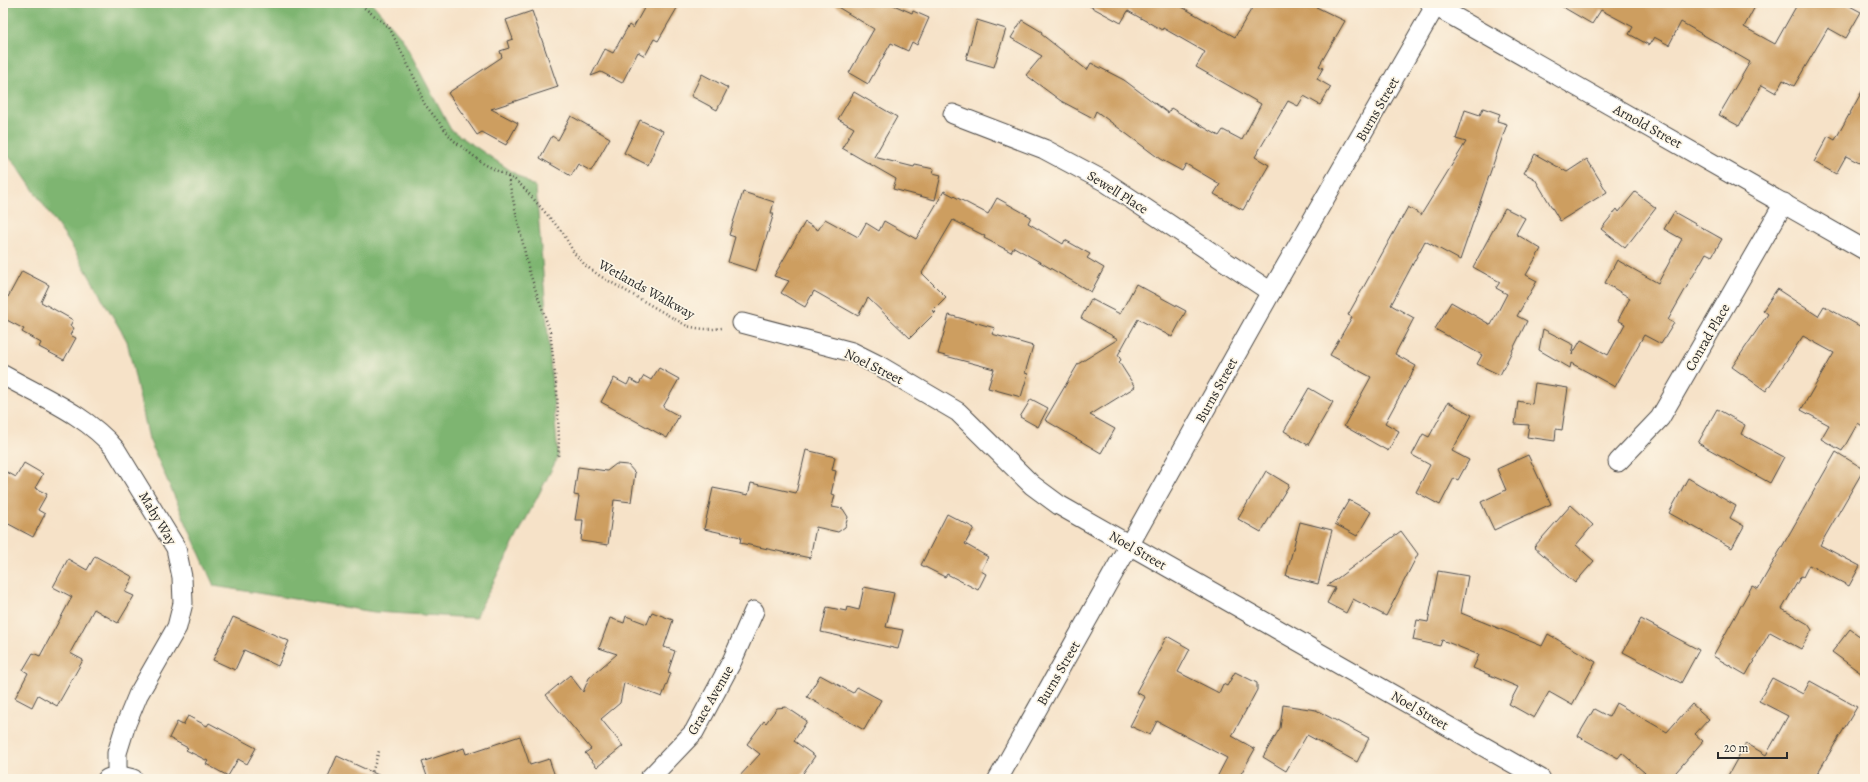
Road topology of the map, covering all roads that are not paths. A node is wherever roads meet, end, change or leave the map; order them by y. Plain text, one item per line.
1 (1434, 4) edge
2 (953, 114) dead end
3 (1784, 203) junction
4 (1865, 250) edge
5 (1271, 292) junction
6 (742, 323) road end
7 (3, 375) edge
8 (1618, 462) dead end
9 (1130, 546) junction
10 (754, 611) dead end
11 (119, 778) edge
12 (649, 779) edge
13 (998, 779) edge
14 (1541, 779) edge

1 - 3 street, Arnold Street
1 - 5 street, Burns Street
2 - 5 street, Sewell Place
3 - 4 street, Arnold Street
3 - 8 street, Conrad Place
5 - 9 street, Burns Street
6 - 9 street, Noel Street
7 - 11 street, Mahy Way
9 - 13 street, Burns Street
9 - 14 street, Noel Street
10 - 12 street, Grace Avenue

